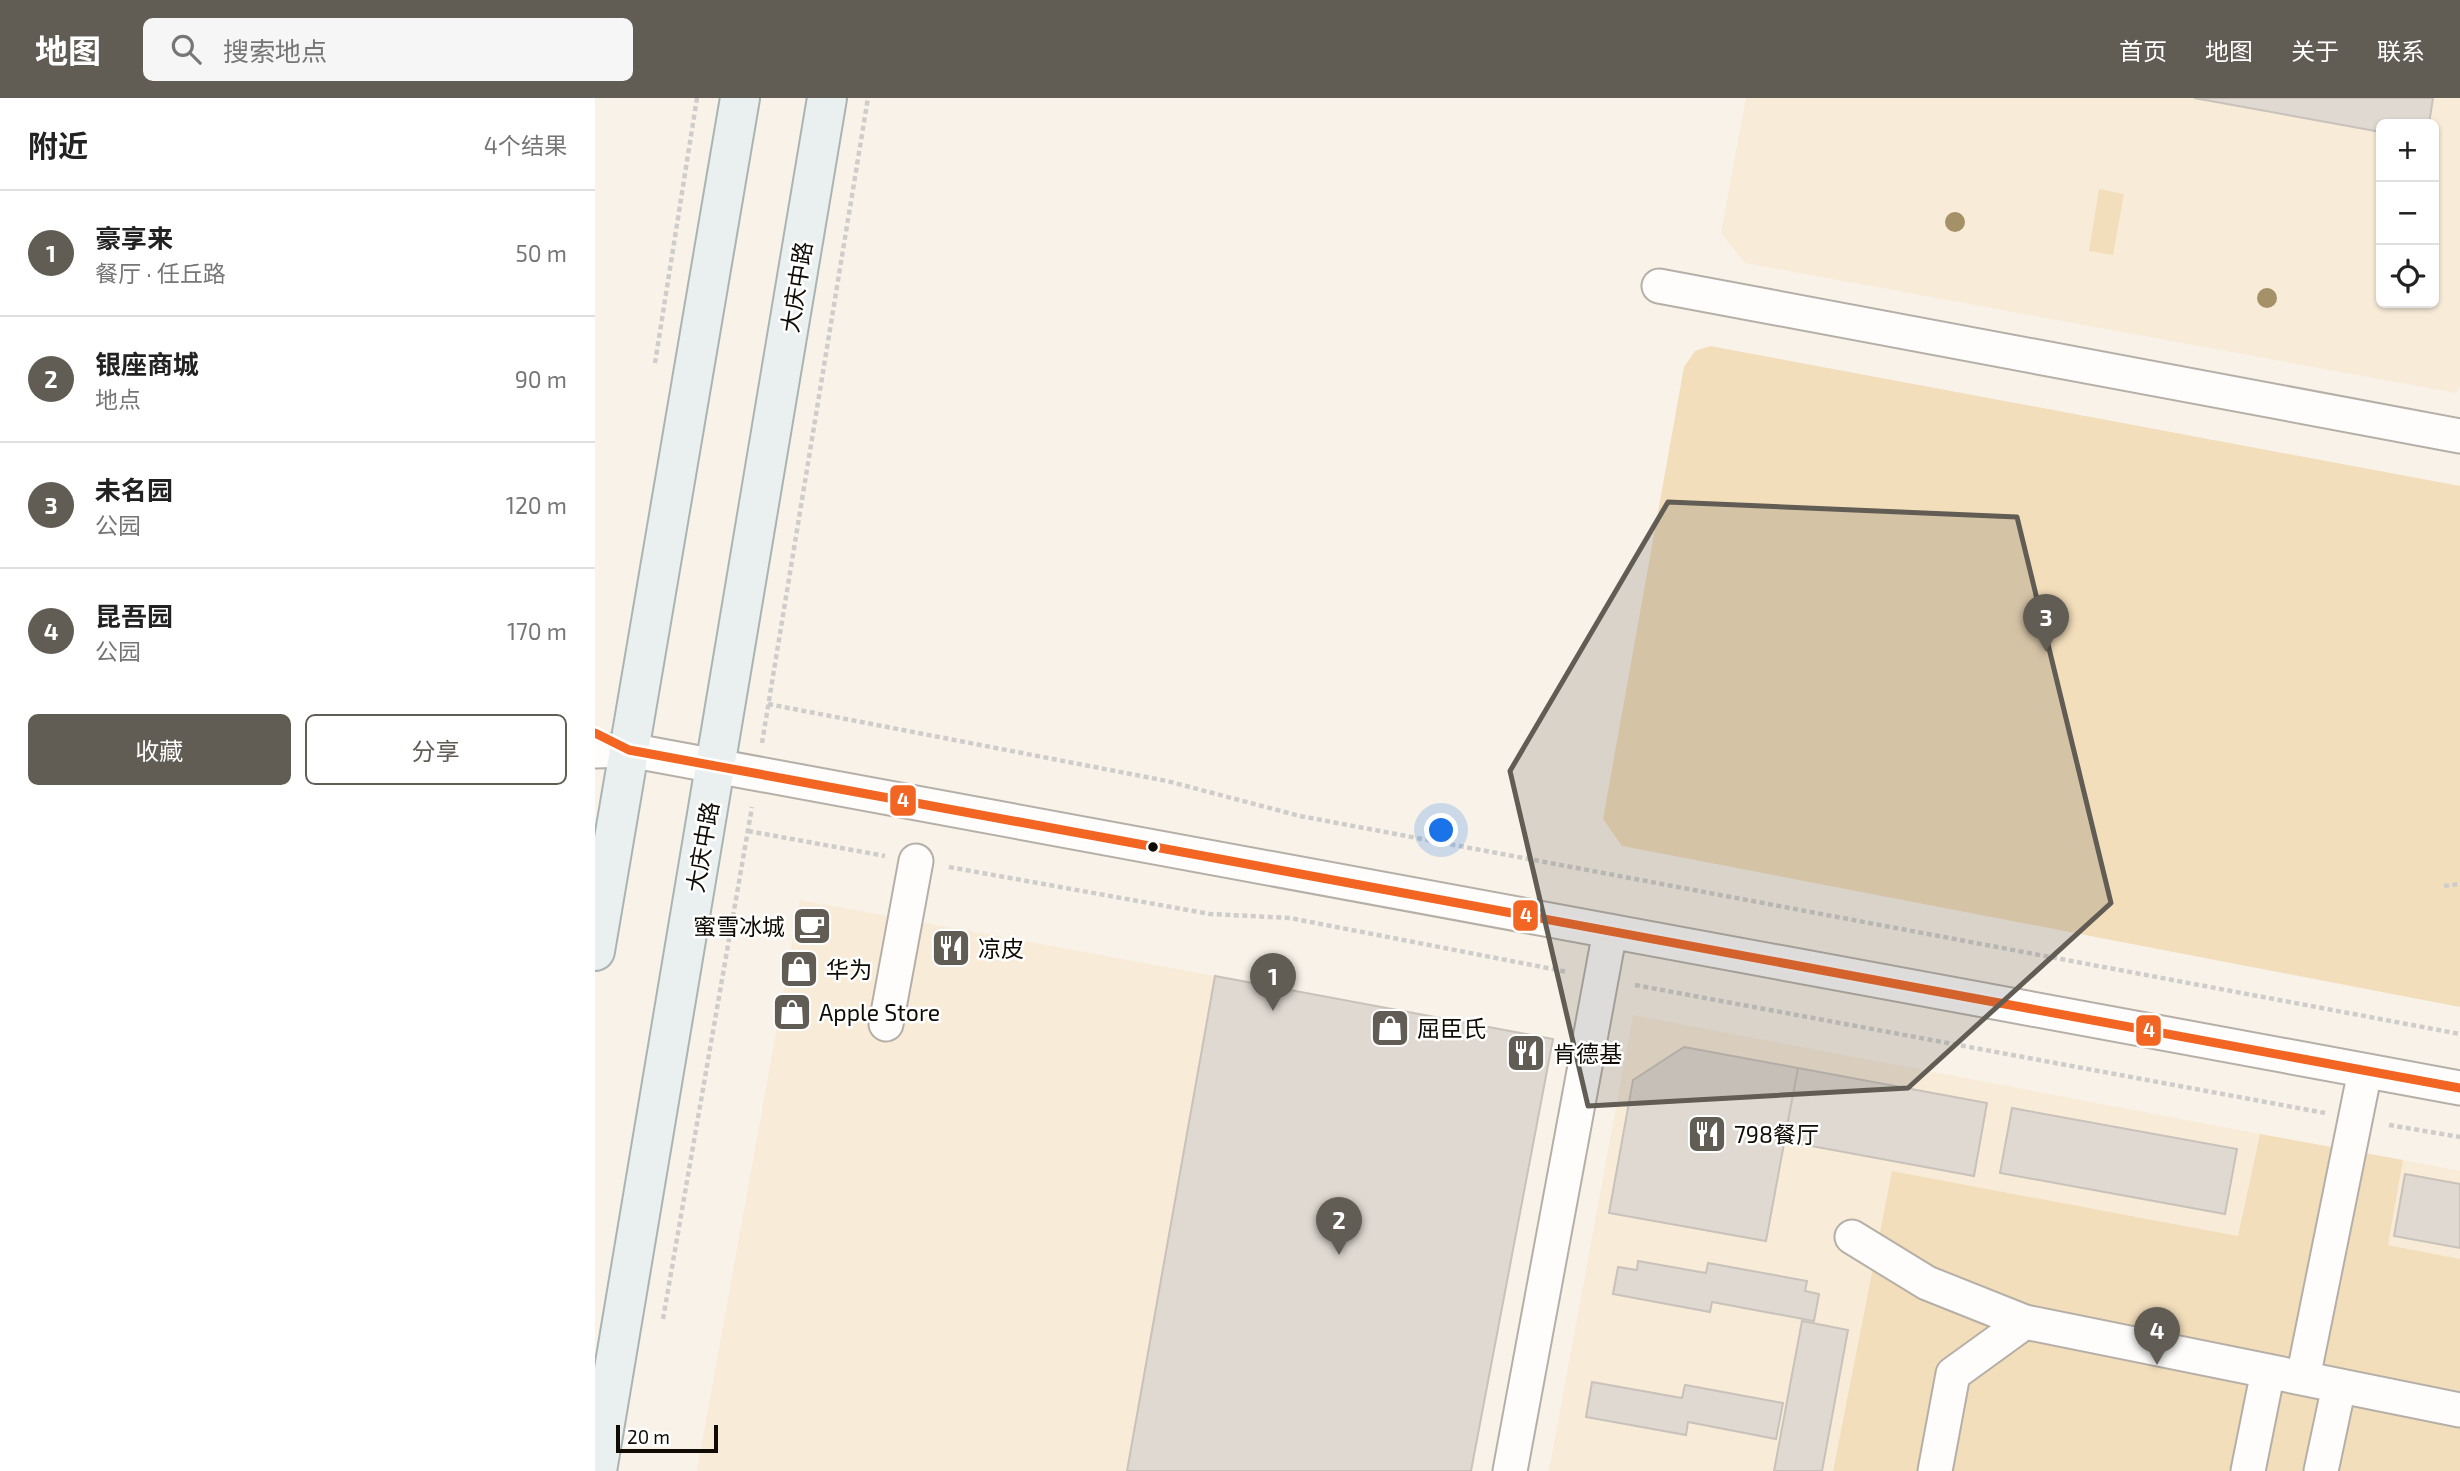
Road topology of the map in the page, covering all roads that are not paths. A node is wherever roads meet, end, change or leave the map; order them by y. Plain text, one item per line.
1 (740, 98) edge
2 (827, 98) edge
3 (1659, 286) dead end
4 (2460, 436) edge
5 (595, 733) edge
6 (612, 750) edge
7 (716, 766) junction
8 (916, 861) dead end
9 (1610, 931) junction
10 (595, 951) edge
11 (886, 1024) dead end
12 (2365, 1070) junction
13 (2460, 1088) edge
14 (1852, 1237) dead end
15 (2025, 1322) junction
16 (2268, 1371) junction
17 (2303, 1378) junction
18 (2339, 1386) junction
19 (2460, 1410) edge
20 (597, 1471) edge
21 (1510, 1471) edge
22 (1935, 1471) edge
23 (2248, 1471) edge
24 (2321, 1471) edge

1 - 6 main road
2 - 7 main road, 大庆中路
3 - 4 street
5 - 6 street
6 - 7 street
6 - 10 main road
7 - 9 street
7 - 20 main road, 大庆中路
8 - 11 street
9 - 12 street
9 - 21 street
12 - 13 street
12 - 17 street
14 - 15 street
15 - 16 street
15 - 22 street
16 - 17 street
16 - 23 street
17 - 18 street
18 - 19 street
18 - 24 street

